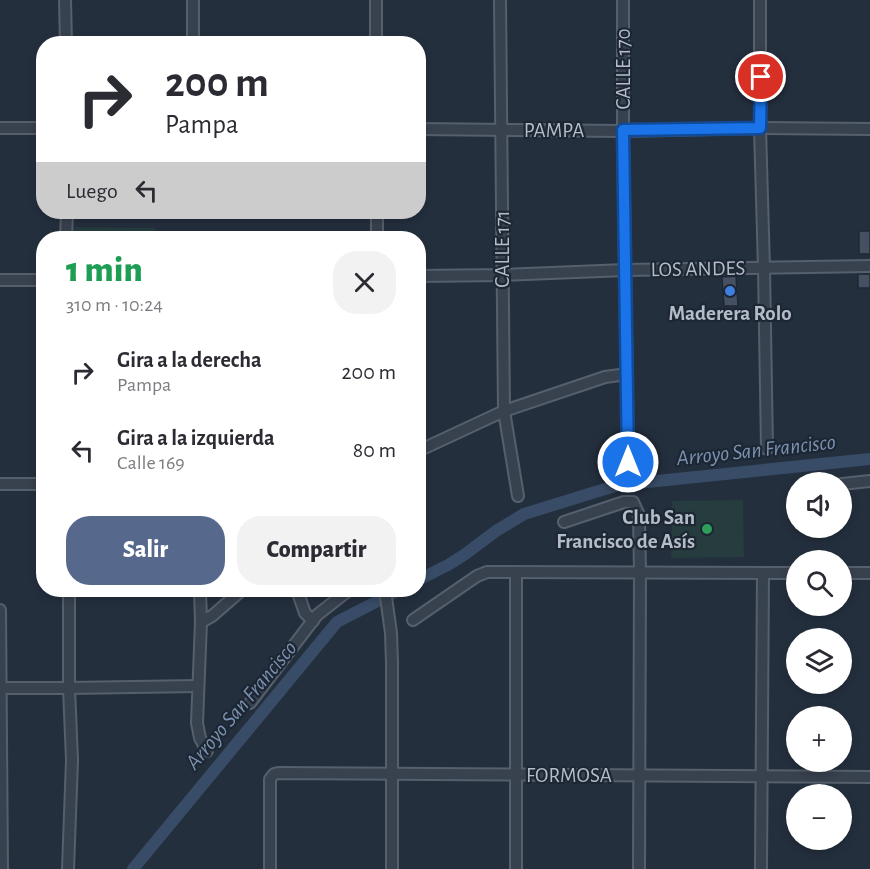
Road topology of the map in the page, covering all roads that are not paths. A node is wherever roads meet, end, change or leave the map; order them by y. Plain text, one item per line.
1 (65, 0) edge
2 (193, 0) edge
3 (376, 0) edge
4 (500, 0) edge
5 (623, 0) edge
6 (760, 0) edge
7 (66, 36) edge
8 (193, 36) edge
9 (376, 36) edge
10 (0, 128) edge
11 (36, 128) edge
12 (760, 128) junction
13 (426, 129) edge
14 (501, 129) junction
15 (870, 129) edge
16 (623, 130) junction
17 (870, 267) edge
18 (764, 268) junction
19 (625, 270) junction
20 (502, 275) junction
21 (426, 276) edge
22 (0, 280) edge
23 (36, 280) edge
24 (627, 375) junction
25 (504, 411) junction
26 (426, 448) edge
27 (767, 449) dead end
28 (628, 462) dead end
29 (870, 481) edge
30 (852, 483) edge
31 (0, 484) edge
32 (36, 484) edge
33 (518, 496) dead end
34 (564, 522) dead end
35 (516, 572) junction
36 (640, 572) junction
37 (763, 573) junction
38 (786, 573) edge
39 (852, 573) edge
40 (870, 573) edge
41 (69, 597) edge
42 (200, 597) edge
43 (234, 597) edge
44 (299, 597) edge
45 (340, 597) edge
46 (387, 597) edge
47 (0, 610) edge
48 (413, 620) dead end
49 (313, 621) junction
50 (201, 622) junction
51 (198, 686) junction
52 (0, 688) edge
53 (69, 688) junction
54 (250, 702) dead end
55 (207, 751) dead end
56 (393, 773) junction
57 (516, 775) junction
58 (640, 775) junction
59 (761, 777) junction
60 (870, 777) edge
61 (2, 869) edge
62 (68, 869) edge
63 (270, 869) edge
64 (392, 869) edge
65 (516, 869) edge
66 (639, 869) edge
67 (761, 869) edge

1 - 7 street
2 - 8 street
3 - 9 street
4 - 14 street, CALLE 171
5 - 16 street, CALLE 170
6 - 12 street
10 - 11 street
12 - 15 street, PAMPA
12 - 16 street, PAMPA
12 - 18 street
13 - 14 street, PAMPA
14 - 16 street, PAMPA
14 - 20 street, CALLE 171
16 - 19 street, CALLE 170
17 - 18 street, LOS ANDES
18 - 19 street, LOS ANDES
18 - 27 street
19 - 20 street, LOS ANDES
19 - 24 street, CALLE 170
20 - 21 street, LOS ANDES
20 - 25 street, CALLE 171
22 - 23 street
24 - 25 street
24 - 28 street, CALLE 170
25 - 26 street
25 - 33 street, CALLE 171
29 - 30 street
31 - 32 street
34 - 36 street
35 - 36 street
35 - 48 street
35 - 57 street
36 - 37 street
36 - 58 street
37 - 38 street
37 - 59 street
39 - 40 street
41 - 53 street
42 - 50 street
43 - 50 street
44 - 49 street
45 - 49 street
46 - 56 street
47 - 52 street
49 - 54 street
50 - 51 street
51 - 53 street
51 - 55 street
52 - 53 street
52 - 61 street
53 - 62 street
56 - 57 street, FORMOSA
56 - 63 street, FORMOSA
56 - 64 street
57 - 58 street, FORMOSA
57 - 65 street
58 - 59 street, FORMOSA
58 - 66 street
59 - 60 street, FORMOSA
59 - 67 street

